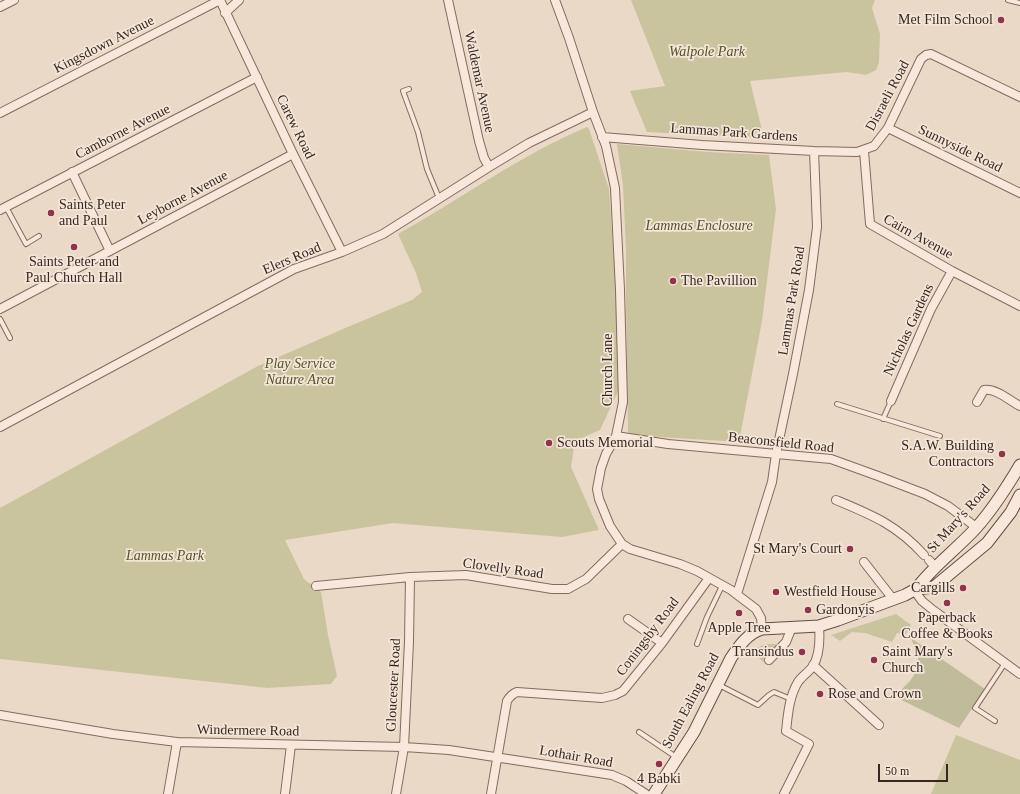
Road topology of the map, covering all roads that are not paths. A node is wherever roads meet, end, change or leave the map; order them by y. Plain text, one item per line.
1 (14, 0) edge
2 (220, 0) edge
3 (238, 0) edge
4 (448, 0) edge
5 (555, 0) edge
6 (1008, 0) edge
7 (1020, 3) edge
8 (0, 8) edge
9 (225, 13) junction
10 (257, 77) junction
11 (409, 89) dead end
12 (1020, 97) edge
13 (593, 112) junction
14 (0, 113) edge
15 (888, 128) junction
16 (602, 137) junction
17 (814, 151) junction
18 (864, 151) junction
19 (293, 154) junction
20 (489, 167) junction
21 (72, 172) junction
22 (1020, 193) edge
23 (439, 198) junction
24 (3, 208) edge
25 (39, 236) dead end
26 (110, 251) junction
27 (342, 252) junction
28 (952, 271) junction
29 (1020, 306) edge
30 (0, 310) edge
31 (0, 319) edge
32 (10, 338) dead end
33 (891, 401) joint
34 (977, 402) dead end
35 (837, 404) dead end
36 (1020, 406) edge
37 (883, 419) junction
38 (0, 427) edge
39 (616, 436) junction
40 (940, 436) dead end
41 (776, 454) junction
42 (1020, 465) edge
43 (1020, 495) edge
44 (836, 500) dead end
45 (976, 527) junction
46 (622, 544) junction
47 (930, 561) junction
48 (864, 562) dead end
49 (410, 577) junction
50 (709, 578) junction
51 (316, 586) dead end
52 (722, 586) junction
53 (915, 590) junction
54 (737, 594) junction
55 (893, 599) junction
56 (628, 619) dead end
57 (819, 626) junction
58 (792, 628) junction
59 (762, 629) junction
60 (662, 643) junction
61 (697, 644) dead end
62 (769, 660) dead end
63 (1005, 663) junction
64 (813, 665) junction
65 (1020, 674) edge
66 (717, 684) junction
67 (791, 699) junction
68 (0, 715) edge
69 (994, 721) dead end
70 (879, 728) dead end
71 (639, 732) dead end
72 (177, 742) junction
73 (292, 745) junction
74 (404, 746) junction
75 (497, 757) junction
76 (678, 758) junction
77 (168, 794) edge
78 (285, 794) edge
79 (396, 794) edge
80 (491, 794) edge
81 (646, 794) edge
82 (654, 794) edge
83 (784, 794) edge

1 - 8 street
2 - 9 street, Carew Road
2 - 14 street, Kingsdown Avenue
3 - 9 street
4 - 20 street, Waldemar Avenue
5 - 13 street, Church Lane
6 - 7 lane
9 - 10 street, Carew Road
10 - 19 street, Carew Road
10 - 21 street, Camborne Avenue
11 - 23 lane
12 - 15 street, Disraeli Road
13 - 16 street, Church Lane
13 - 20 street, Elers Road
15 - 18 street, Disraeli Road
15 - 22 street, Sunnyside Road
16 - 17 street, Lammas Park Gardens
16 - 39 street, Church Lane
17 - 18 street, Lammas Park Gardens
17 - 41 street, Lammas Park Road
18 - 28 street, Cairn Avenue
19 - 26 street, Leyborne Avenue
19 - 27 street, Carew Road
20 - 23 street, Elers Road
21 - 24 street, Camborne Avenue
21 - 26 street
23 - 27 street, Elers Road
24 - 25 lane
26 - 30 street, Leyborne Avenue
27 - 38 street, Elers Road
28 - 29 street, Cairn Avenue
28 - 33 street, Nicholas Gardens
31 - 32 lane
33 - 37 lane
34 - 36 street
35 - 37 lane
37 - 40 lane
39 - 41 street, Beaconsfield Road
39 - 46 street, Church Lane
41 - 45 street, Beaconsfield Road
41 - 54 street, Lammas Park Road
42 - 45 main road, St Mary's Road
43 - 53 main road, St Mary's Road
44 - 47 street
45 - 47 main road, St Mary's Road
46 - 49 street, Clovelly Road
46 - 50 street
47 - 53 main road, St Mary's Road
48 - 55 street
49 - 51 street, Clovelly Road
49 - 74 street, Gloucester Road
50 - 52 street
50 - 60 street, Coningsby Road
52 - 54 street
52 - 61 lane
53 - 55 main road, St Mary's Road
53 - 63 street
54 - 59 street
55 - 57 main road, St Mary's Road
56 - 60 street
57 - 58 main road, St Mary's Road
57 - 64 street
58 - 59 main road, St Mary's Road
58 - 62 street
59 - 66 main road, South Ealing Road
60 - 75 street, Coningsby Road
63 - 65 street
63 - 69 lane
64 - 67 street
64 - 70 street
66 - 67 lane
66 - 76 main road, South Ealing Road
67 - 83 street
68 - 72 street, Windermere Road
71 - 76 lane
72 - 73 street, Windermere Road
72 - 77 street
73 - 74 street, Windermere Road
73 - 78 street
74 - 75 street, Windermere Road
74 - 79 street, Gloucester Road
75 - 80 street
75 - 81 street, Lothair Road
76 - 82 main road, South Ealing Road

